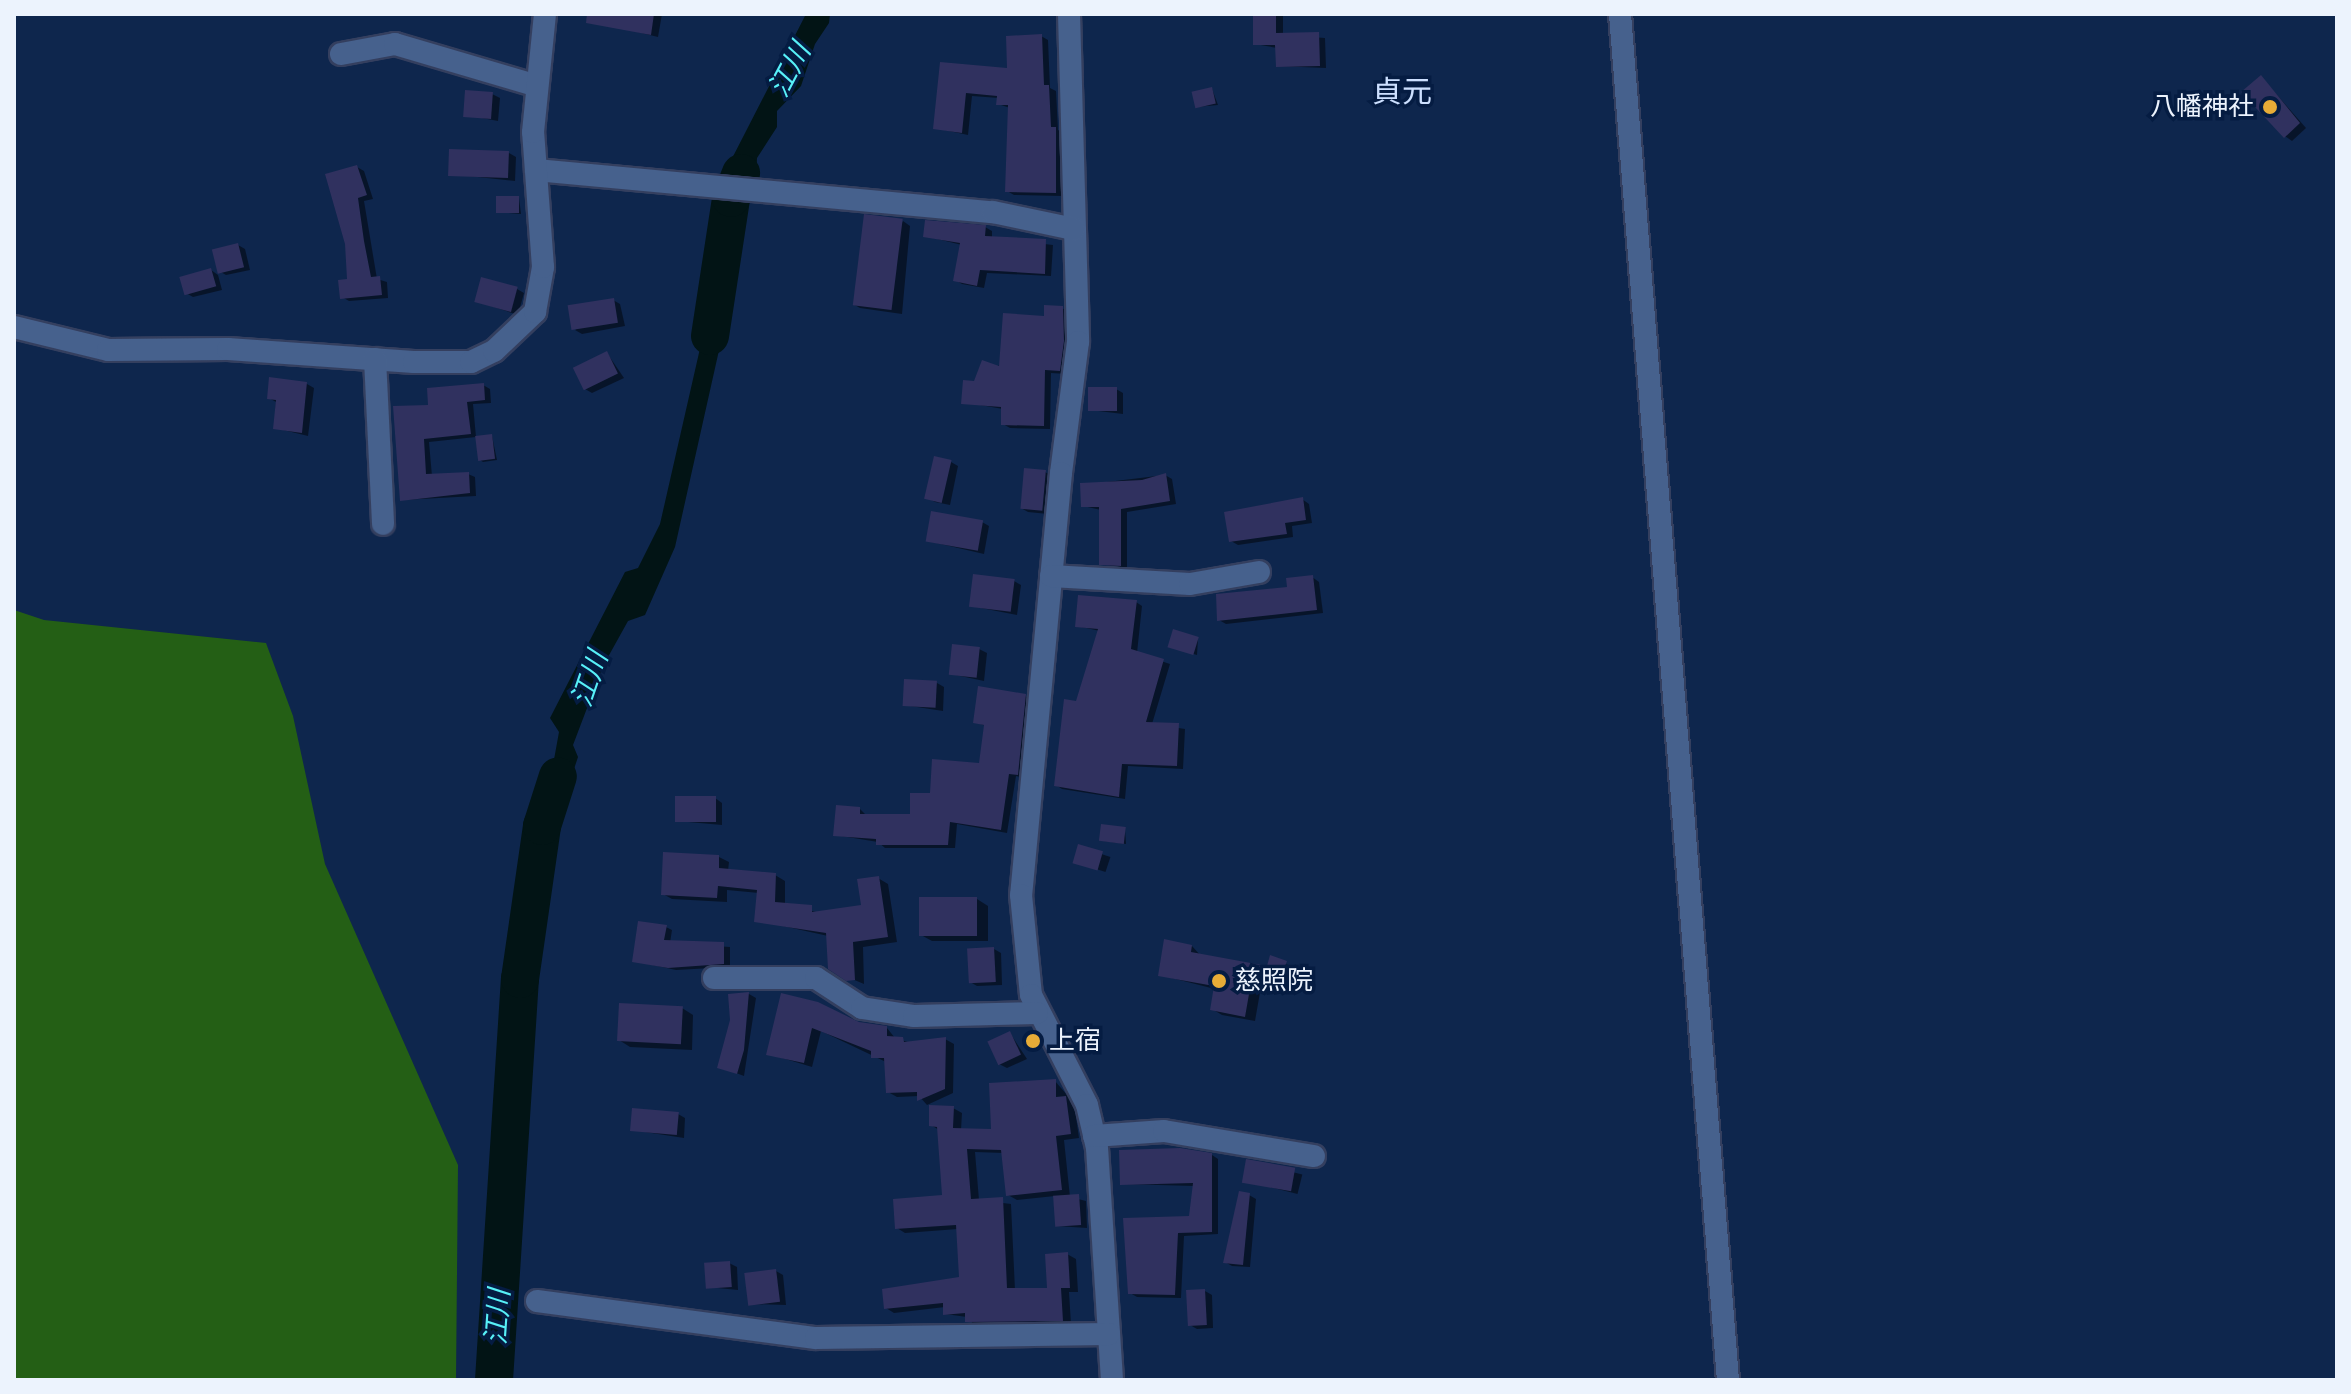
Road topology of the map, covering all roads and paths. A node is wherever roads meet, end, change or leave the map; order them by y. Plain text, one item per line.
1 (545, 14) edge
2 (1069, 14) edge
3 (1620, 14) edge
4 (341, 54) dead end
5 (534, 85) junction
6 (536, 170) junction
7 (1074, 229) junction
8 (14, 327) edge
9 (375, 359) junction
10 (383, 524) dead end
11 (1259, 572) dead end
12 (1051, 576) junction
13 (714, 978) dead end
14 (1037, 1013) junction
15 (1094, 1136) junction
16 (1314, 1156) dead end
17 (537, 1301) dead end
18 (1109, 1334) junction
19 (1112, 1380) edge
20 (1728, 1380) edge

1 - 5 street
2 - 7 street
3 - 20 street
4 - 5 street
5 - 6 street
6 - 7 street
6 - 9 street
7 - 12 street
8 - 9 street
9 - 10 street
11 - 12 street
12 - 14 street
13 - 14 street
14 - 15 street
15 - 16 street
15 - 18 street
17 - 18 street
18 - 19 street

